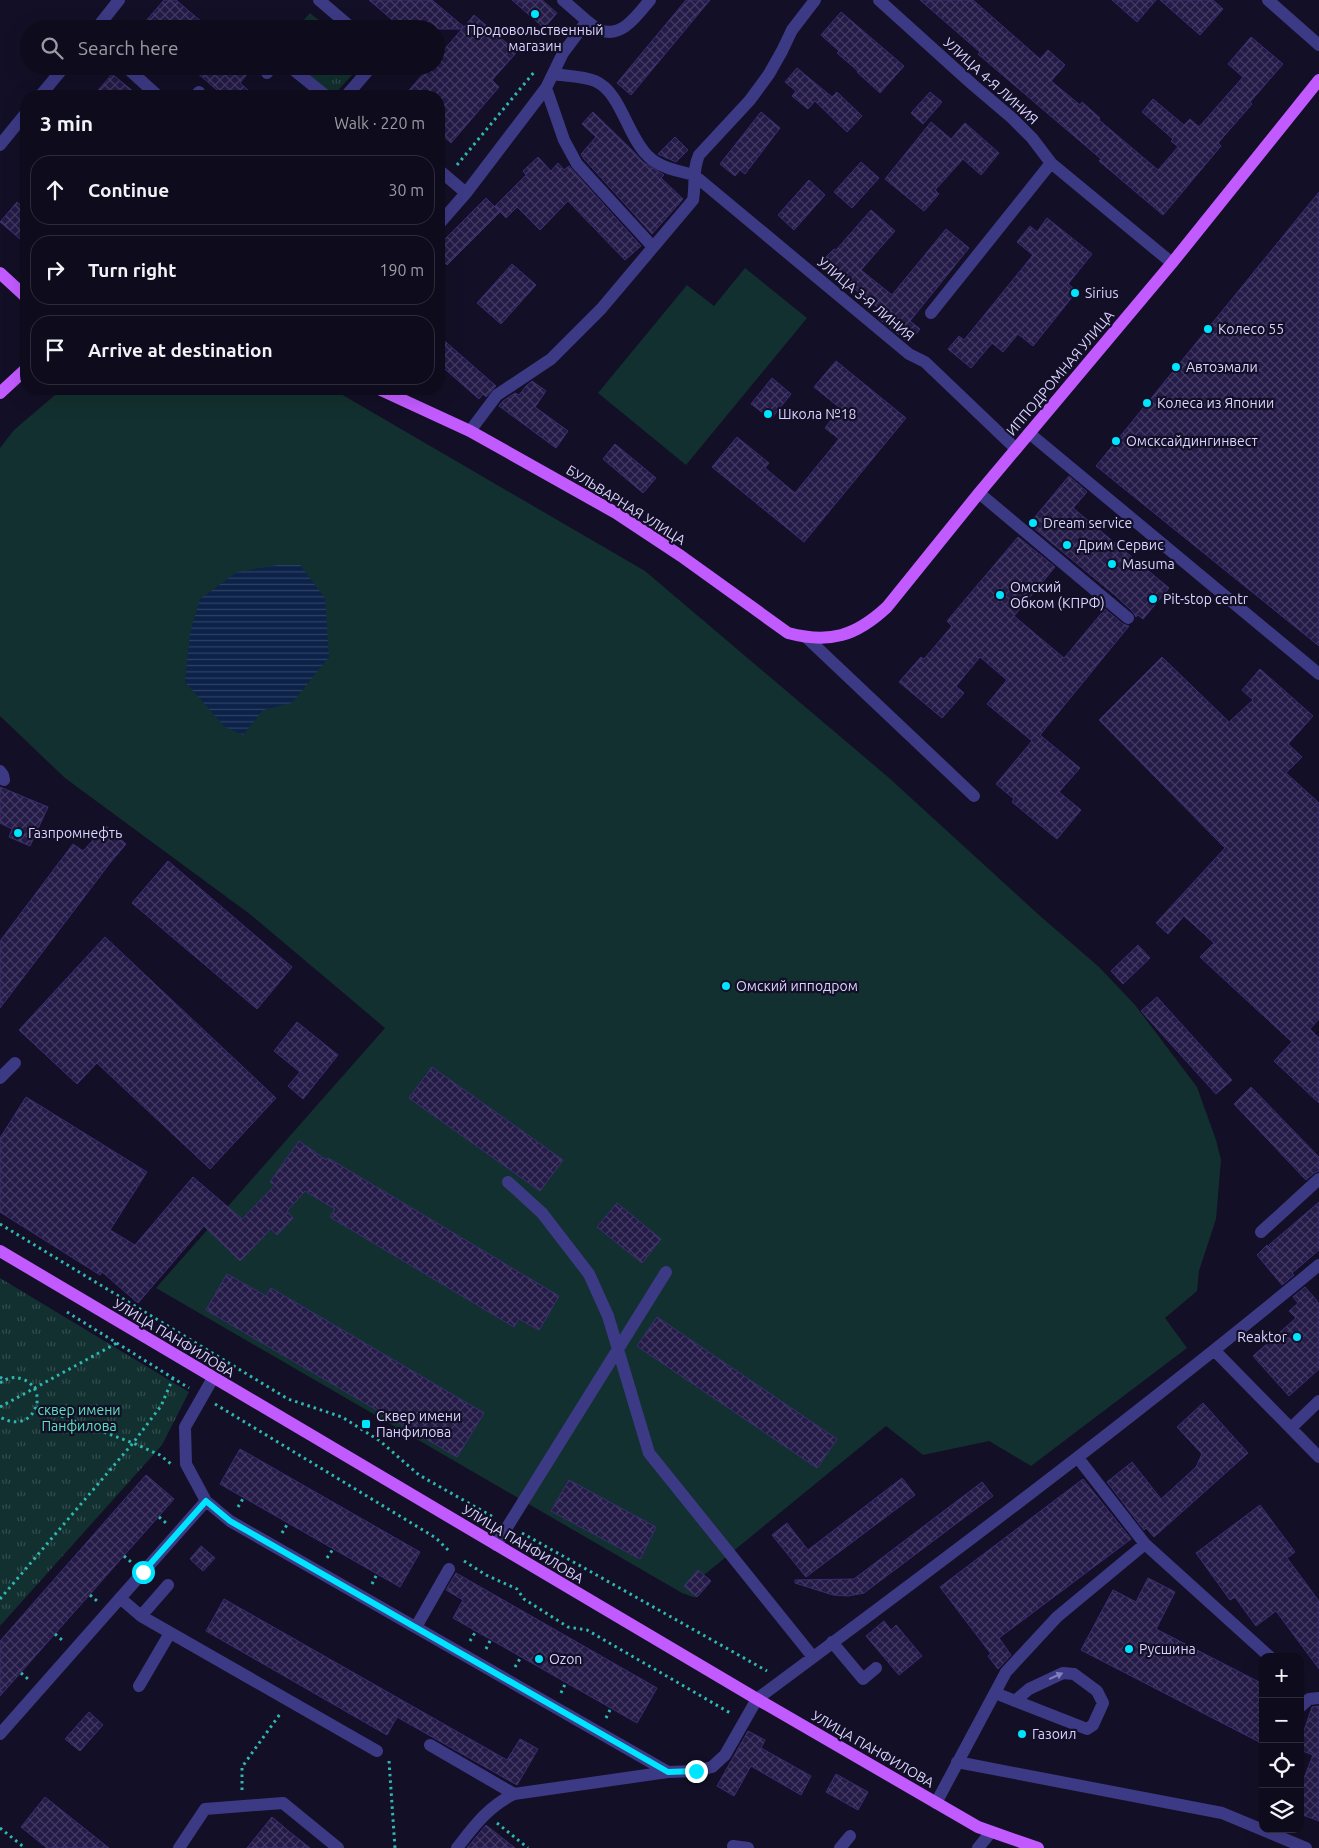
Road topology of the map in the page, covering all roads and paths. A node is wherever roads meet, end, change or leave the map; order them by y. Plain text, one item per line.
1 (319, 0) edge
2 (563, 0) edge
3 (650, 0) edge
4 (815, 0) edge
5 (879, 0) edge
6 (1268, 0) edge
7 (112, 2) edge
8 (101, 20) edge
9 (342, 20) edge
10 (586, 21) junction
11 (1319, 44) edge
12 (536, 70) dead end
13 (553, 74) junction
14 (58, 75) edge
15 (135, 75) edge
16 (300, 75) edge
17 (365, 75) edge
18 (1319, 80) edge
19 (546, 88) junction
20 (45, 90) edge
21 (151, 90) edge
22 (319, 90) edge
23 (353, 90) edge
24 (20, 120) edge
25 (0, 145) edge
26 (1051, 163) junction
27 (445, 171) edge
28 (694, 174) junction
29 (445, 175) edge
30 (466, 193) junction
31 (445, 217) edge
32 (653, 246) junction
33 (1172, 263) junction
34 (0, 273) edge
35 (20, 291) edge
36 (931, 313) dead end
37 (20, 375) edge
38 (0, 393) edge
39 (392, 395) edge
40 (470, 431) junction
41 (1029, 433) junction
42 (1016, 448) junction
43 (979, 493) junction
44 (1128, 618) dead end
45 (854, 632) joint
46 (807, 638) junction
47 (1319, 674) edge
48 (974, 796) dead end
49 (15, 1064) dead end
50 (0, 1078) edge
51 (1319, 1180) edge
52 (508, 1182) dead end
53 (0, 1224) edge
54 (1261, 1232) dead end
55 (1, 1253) edge
56 (1319, 1265) edge
57 (666, 1272) dead end
58 (63, 1309) dead end
59 (117, 1343) junction
60 (618, 1349) junction
61 (1215, 1351) junction
62 (0, 1377) edge
63 (173, 1378) junction
64 (213, 1378) junction
65 (4, 1380) junction
66 (0, 1384) edge
67 (34, 1388) junction
68 (203, 1396) junction
69 (1319, 1401) edge
70 (0, 1407) edge
71 (37, 1407) junction
72 (0, 1417) edge
73 (1291, 1428) junction
74 (133, 1443) junction
75 (1319, 1457) edge
76 (1078, 1458) junction
77 (175, 1467) dead end
78 (244, 1497) dead end
79 (206, 1501) junction
80 (237, 1509) dead end
81 (288, 1523) dead end
82 (508, 1526) junction
83 (281, 1535) dead end
84 (1145, 1544) junction
85 (496, 1545) junction
86 (333, 1548) dead end
87 (124, 1556) dead end
88 (326, 1560) dead end
89 (133, 1564) dead end
90 (449, 1569) dead end
91 (377, 1574) dead end
92 (168, 1585) dead end
93 (370, 1586) dead end
94 (90, 1595) dead end
95 (120, 1598) junction
96 (0, 1599) edge
97 (99, 1603) dead end
98 (141, 1616) junction
99 (416, 1627) junction
100 (170, 1632) junction
101 (55, 1634) dead end
102 (491, 1639) dead end
103 (65, 1642) dead end
104 (832, 1642) junction
105 (485, 1651) dead end
106 (1266, 1653) edge
107 (814, 1657) junction
108 (876, 1668) dead end
109 (21, 1673) dead end
110 (783, 1680) junction
111 (30, 1681) dead end
112 (139, 1686) dead end
113 (995, 1693) junction
114 (1319, 1698) edge
115 (757, 1699) junction
116 (290, 1701) junction
117 (1015, 1701) junction
118 (1304, 1703) edge
119 (744, 1722) junction
120 (0, 1734) edge
121 (430, 1745) dead end
122 (378, 1752) joint
123 (958, 1762) junction
124 (668, 1772) junction
125 (514, 1794) junction
126 (936, 1803) junction
127 (241, 1806) junction
128 (485, 1814) junction
129 (0, 1828) edge
130 (991, 1832) junction
131 (850, 1836) dead end
132 (733, 1846) dead end
133 (25, 1848) edge
134 (179, 1848) edge
135 (338, 1848) edge
136 (395, 1848) edge
137 (457, 1848) edge
138 (528, 1848) edge
139 (748, 1848) edge
140 (840, 1848) edge
141 (978, 1848) edge
142 (1038, 1848) edge
143 (1306, 1848) edge

1 - 9 street
2 - 10 street
3 - 10 street
4 - 28 street
5 - 26 street, УЛИЦА 4-Я ЛИНИЯ
6 - 11 street
7 - 8 street
10 - 13 street
12 - 27 path
13 - 19 street
13 - 28 street
14 - 20 street
15 - 21 street
16 - 22 street
17 - 23 street
18 - 33 main road, ИППОДРОМНАЯ УЛИЦА
19 - 30 street
19 - 32 street
24 - 25 street
26 - 33 street, УЛИЦА 4-Я ЛИНИЯ
26 - 36 street
28 - 32 street
28 - 42 street, УЛИЦА 3-Я ЛИНИЯ
29 - 30 street
30 - 31 street
32 - 40 street
33 - 41 main road, ИППОДРОМНАЯ УЛИЦА
34 - 35 main road
37 - 38 main road
39 - 40 main road, БУЛЬВАРНАЯ УЛИЦА
40 - 46 main road, БУЛЬВАРНАЯ УЛИЦА
41 - 42 main road, ИППОДРОМНАЯ УЛИЦА
41 - 47 street
42 - 43 main road, ИППОДРОМНАЯ УЛИЦА
43 - 44 street
43 - 45 main road, ИППОДРОМНАЯ УЛИЦА
45 - 46 main road, БУЛЬВАРНАЯ УЛИЦА
46 - 48 street
49 - 50 street
51 - 54 street
52 - 60 street
53 - 82 path
55 - 64 main road, УЛИЦА ПАНФИЛОВА
56 - 61 street
57 - 60 street
58 - 59 path
59 - 63 path
59 - 67 path
60 - 82 street
60 - 107 street
61 - 73 street
61 - 76 street
62 - 65 path
63 - 68 path
63 - 74 path
64 - 68 street
64 - 85 main road, УЛИЦА ПАНФИЛОВА
65 - 66 path
65 - 67 path
67 - 70 path
67 - 71 path
68 - 79 street
68 - 119 path
69 - 73 street
71 - 72 path
71 - 74 path
73 - 75 street
74 - 77 path
74 - 96 path
76 - 84 street
76 - 104 street
78 - 80 path
79 - 95 street
79 - 99 street
81 - 83 path
82 - 85 street
82 - 110 path
84 - 106 street
84 - 113 street
85 - 115 main road, УЛИЦА ПАНФИЛОВА
86 - 88 path
87 - 89 path
90 - 99 street
91 - 93 path
92 - 98 street
94 - 97 path
95 - 98 street
95 - 120 street
98 - 100 street
99 - 124 street
100 - 112 street
100 - 116 street
101 - 103 path
102 - 105 path
104 - 107 street
104 - 108 street
107 - 110 street
109 - 111 path
110 - 115 street
113 - 117 street
113 - 123 street
114 - 118 street
115 - 119 street
115 - 126 main road, УЛИЦА ПАНФИЛОВА
116 - 122 street
116 - 127 path
117 -> 117 street
119 - 124 street
121 - 125 street
122 - 136 path
123 - 126 street
123 - 143 street
124 - 125 street
125 - 128 street
126 - 130 main road, УЛИЦА ПАНФИЛОВА
127 - 134 street
127 - 135 street
128 - 137 street
128 - 138 path
129 - 133 path
130 - 141 street
130 - 142 main road, УЛИЦА ПАНФИЛОВА
131 - 140 street
132 - 139 street

